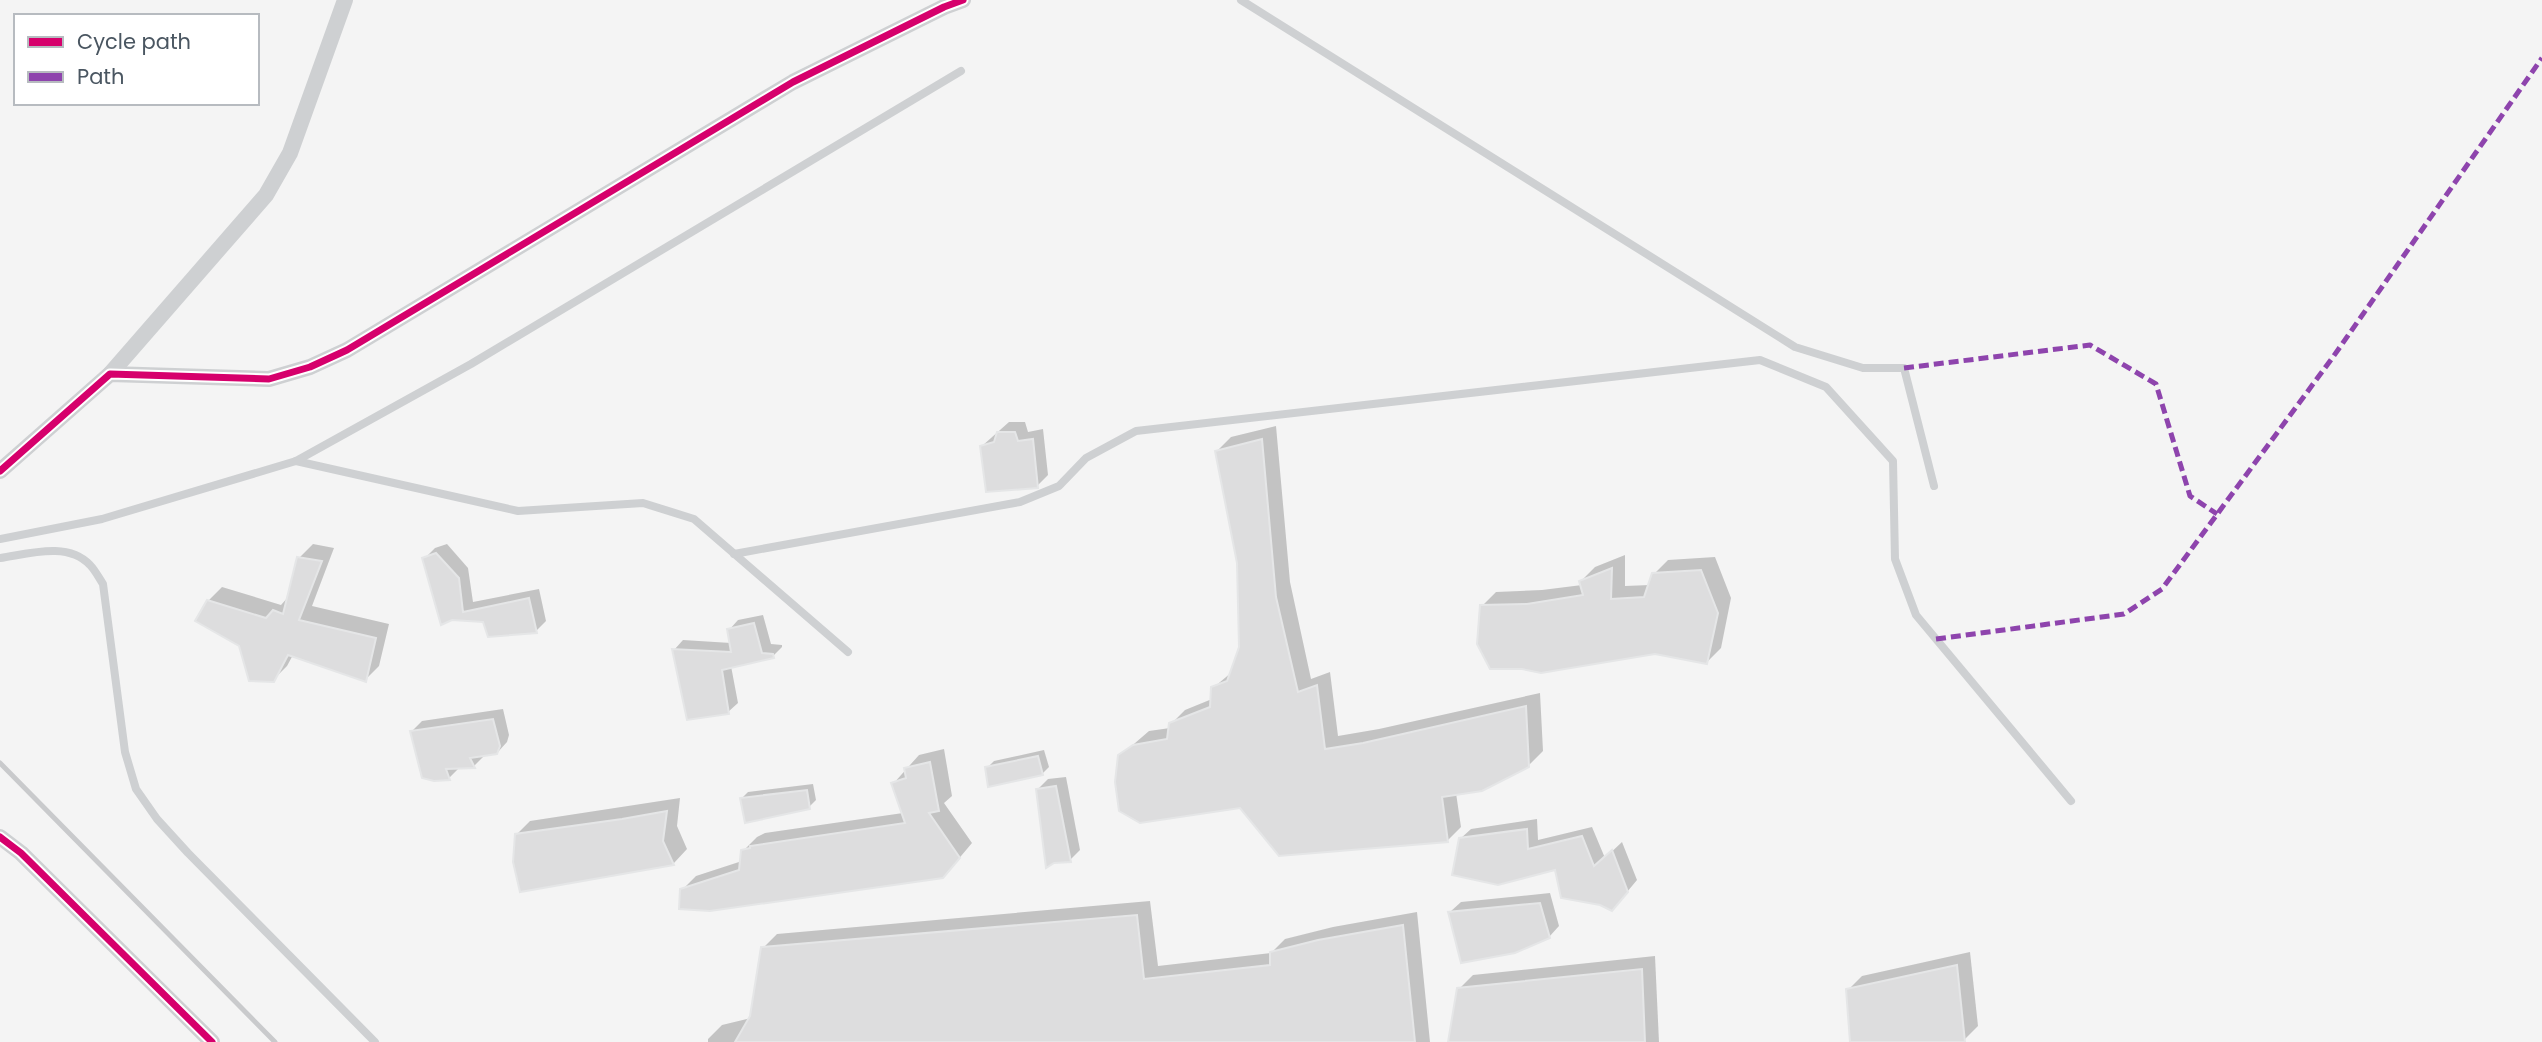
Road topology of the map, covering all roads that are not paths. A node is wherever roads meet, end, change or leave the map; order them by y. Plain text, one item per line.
1 (345, 0) edge
2 (963, 0) edge
3 (1241, 0) edge
4 (961, 71) dead end
5 (110, 374) junction
6 (296, 461) junction
7 (0, 471) edge
8 (1934, 486) dead end
9 (0, 539) edge
10 (734, 554) junction
11 (0, 558) edge
12 (848, 652) dead end
13 (2071, 801) dead end
14 (2, 841) edge
15 (212, 1042) edge
16 (374, 1042) edge

1 - 5 street
2 - 5 street
3 - 8 lane
4 - 6 lane
5 - 7 street
6 - 9 lane
6 - 10 lane
10 - 12 lane
10 - 13 lane
11 - 16 lane
14 - 15 street

